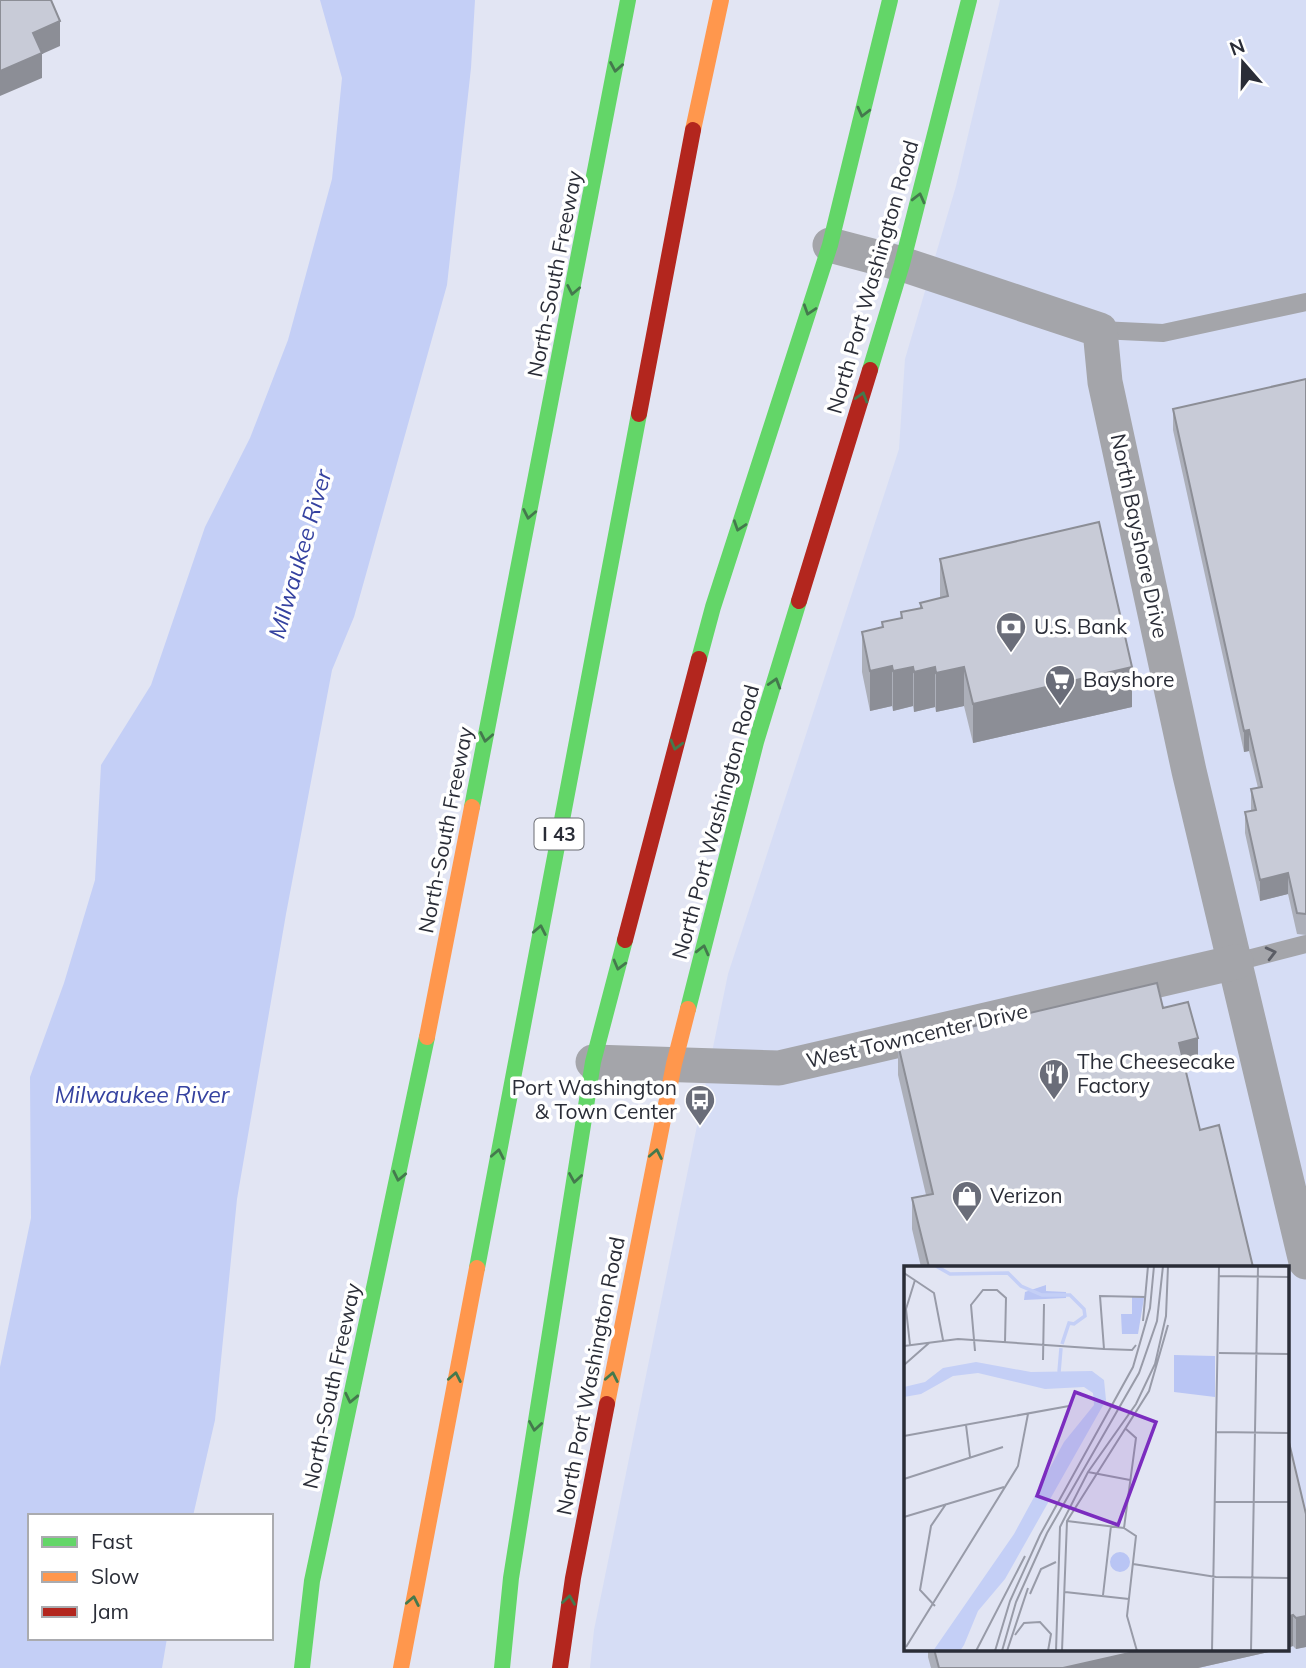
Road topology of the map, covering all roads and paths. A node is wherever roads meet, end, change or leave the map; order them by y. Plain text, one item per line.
1 (628, 0) edge
2 (721, 0) edge
3 (890, 0) edge
4 (969, 0) edge
5 (830, 245) junction
6 (902, 264) junction
7 (1306, 302) edge
8 (1100, 330) junction
9 (1306, 944) edge
10 (1236, 962) junction
11 (593, 1062) junction
12 (674, 1063) junction
13 (1306, 1262) edge
14 (312, 1581) junction
15 (296, 1668) edge
16 (302, 1668) edge
17 (401, 1668) edge
18 (502, 1668) edge
19 (560, 1668) edge

1 -> 14 main road, North-South Freeway
17 -> 2 main road, I 43
3 -> 5 main road, North Port Washington Road
6 -> 4 main road, North Port Washington Road
5 - 6 street
5 -> 11 main road, North Port Washington Road
6 - 8 street
12 -> 6 main road, North Port Washington Road
7 - 8 lane
8 - 10 street, North Bayshore Drive
10 -> 9 lane
10 - 12 street, West Towncenter Drive
10 - 13 street, North Bayshore Drive
11 - 12 street, West Towncenter Drive
11 -> 18 main road, North Port Washington Road
19 -> 12 main road, North Port Washington Road
14 - 15 main road
14 - 16 main road, North-South Freeway

